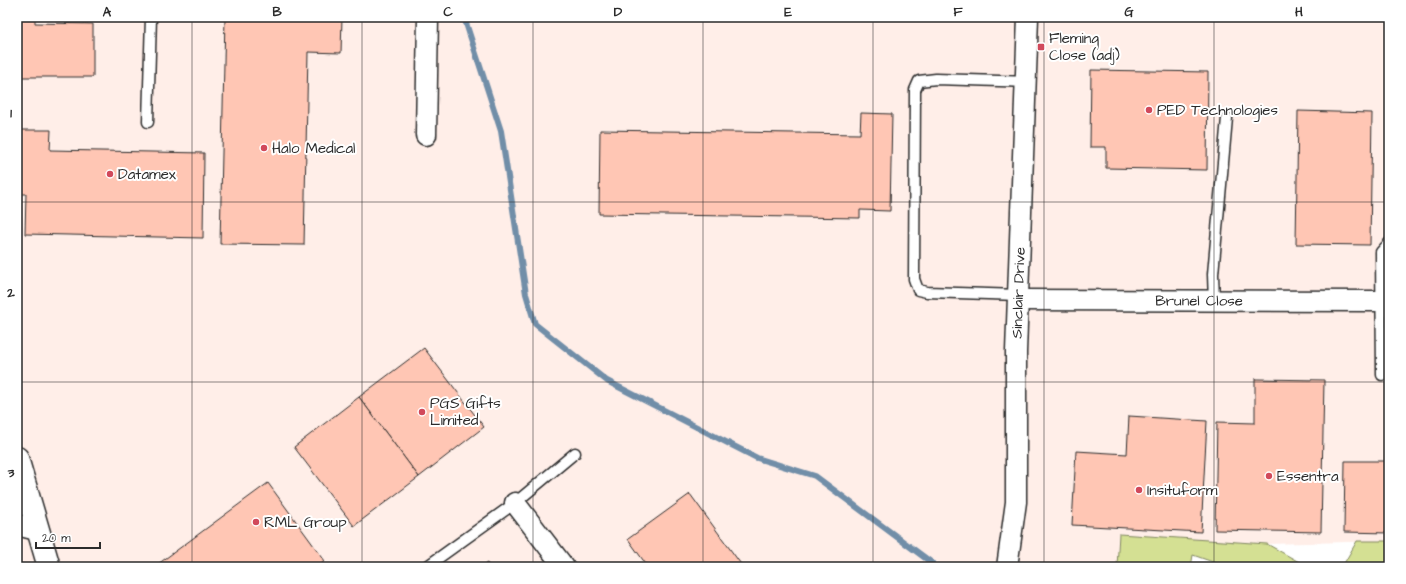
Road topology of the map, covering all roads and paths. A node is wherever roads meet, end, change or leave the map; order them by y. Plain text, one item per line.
1 (151, 17) edge
2 (428, 17) edge
3 (1028, 17) edge
4 (1027, 82) junction
5 (1227, 118) dead end
6 (148, 122) dead end
7 (426, 135) dead end
8 (1389, 243) edge
9 (1019, 297) junction
10 (1380, 301) junction
11 (1214, 302) junction
12 (1382, 375) dead end
13 (575, 453) dead end
14 (18, 464) edge
15 (515, 503) junction
16 (27, 528) edge
17 (49, 567) edge
18 (426, 567) edge
19 (564, 567) edge
20 (1007, 567) edge

1 - 6 lane
2 - 7 street
3 - 4 street, Sinclair Drive
4 - 9 street, Sinclair Drive
4 - 9 lane
5 - 11 lane
8 - 10 lane
9 - 11 street, Brunel Close
9 - 20 street, Sinclair Drive
10 - 11 street, Brunel Close
10 - 12 lane
13 - 15 lane
14 - 16 street
15 - 18 lane
15 - 19 street
16 - 17 street

